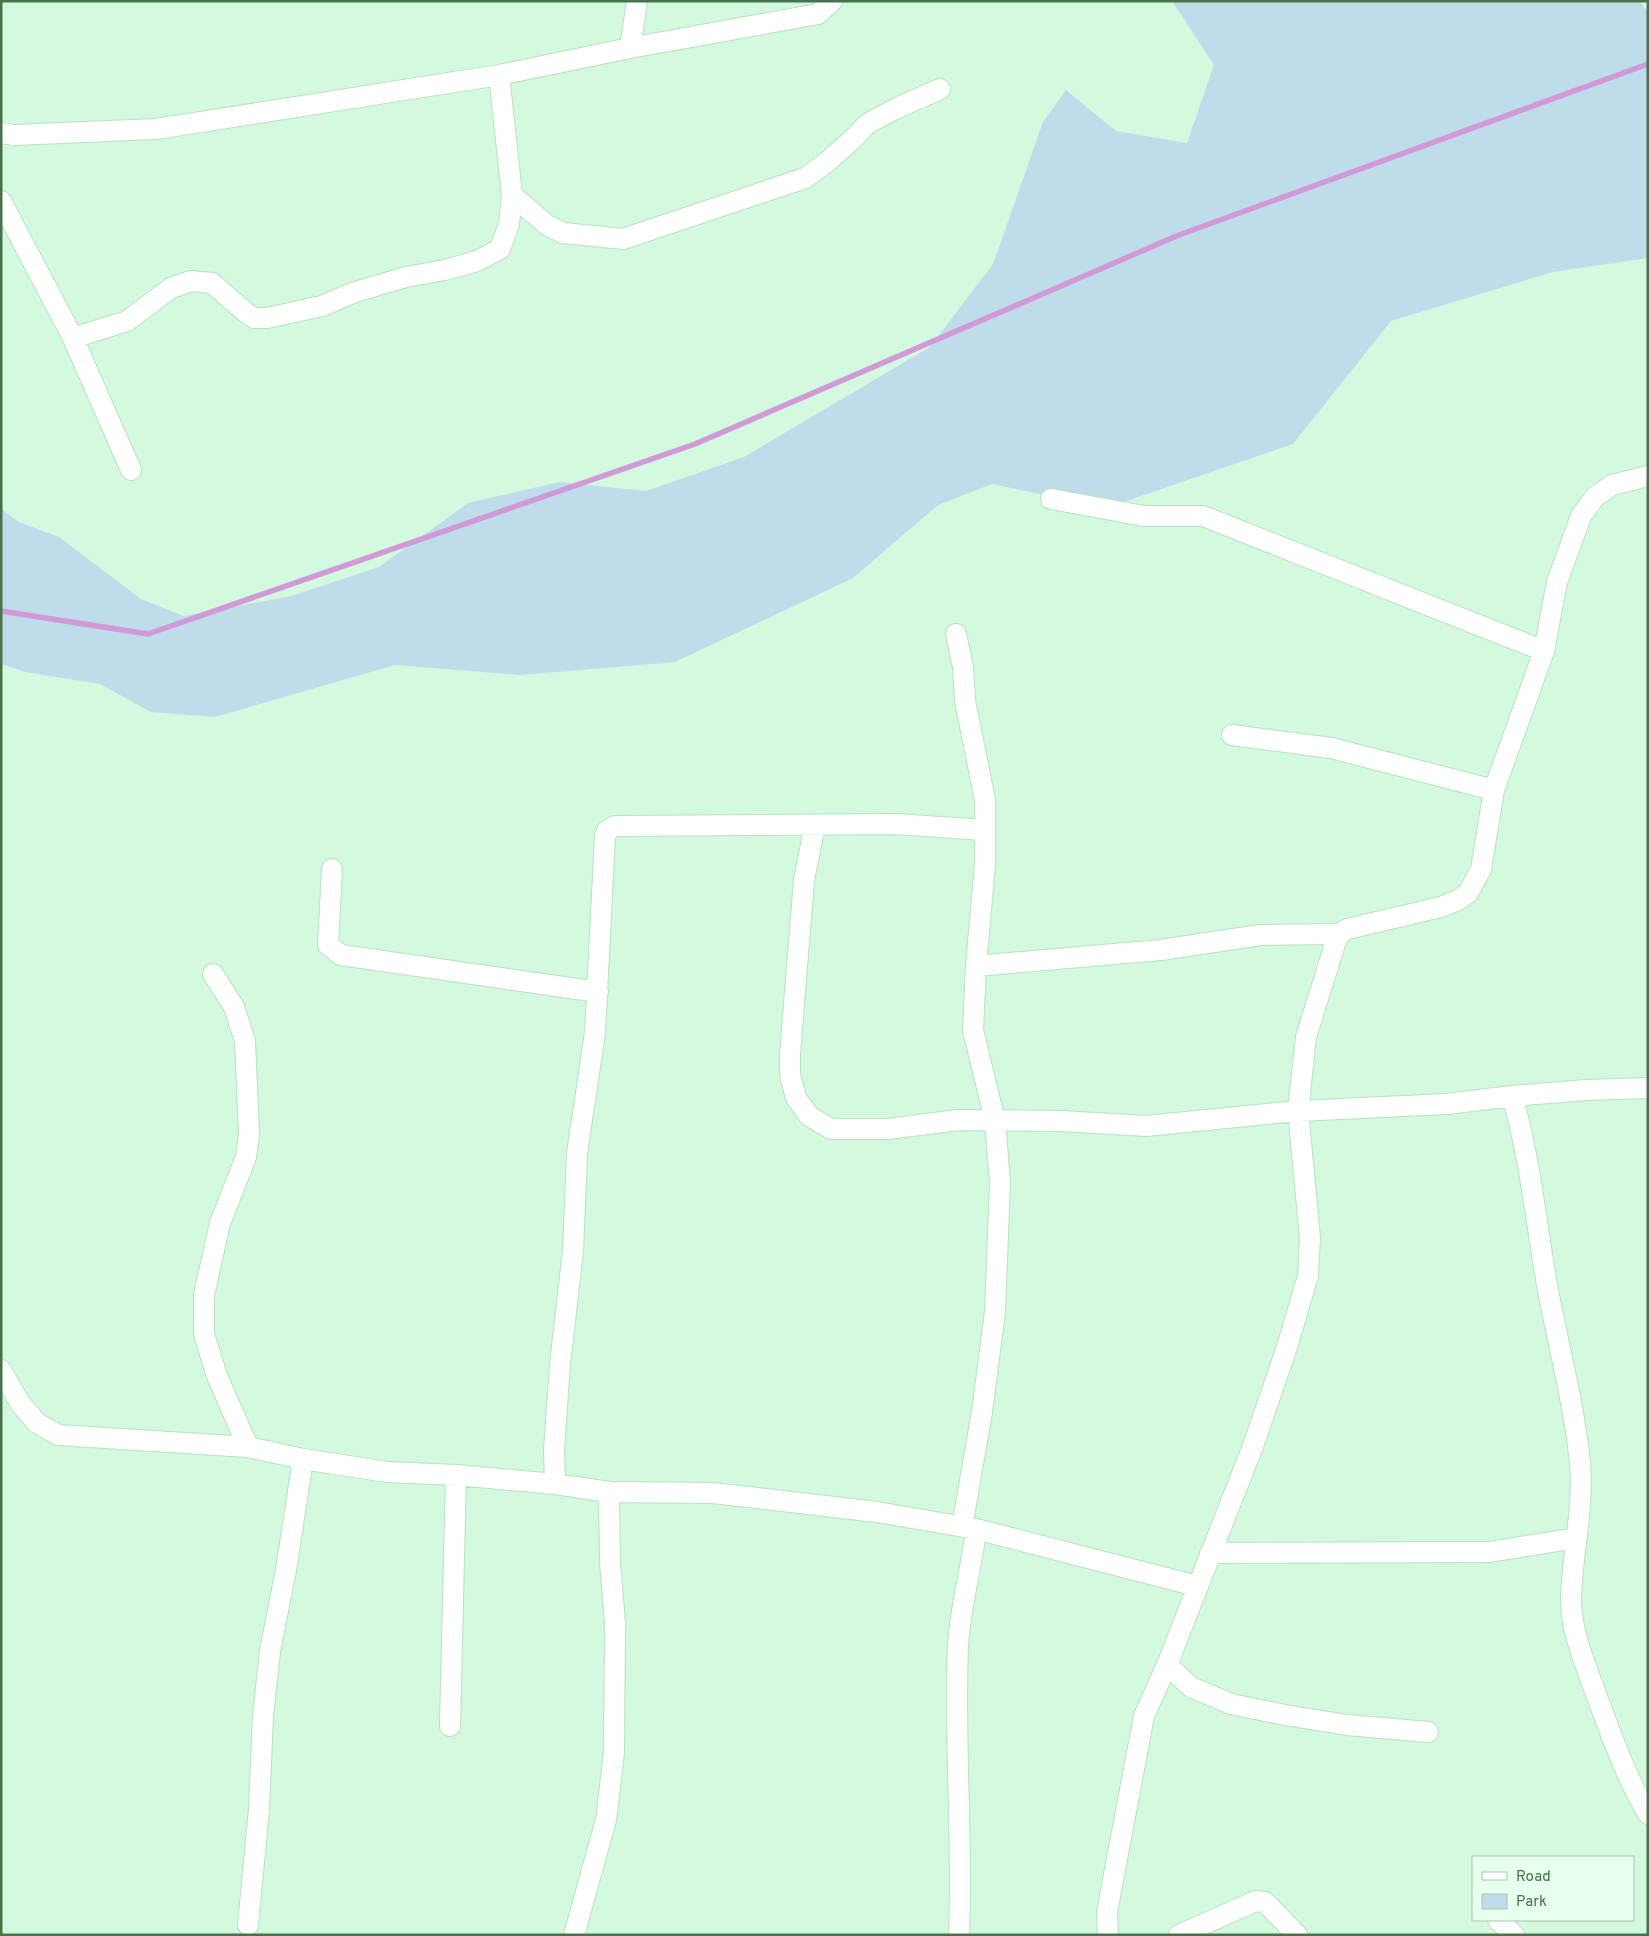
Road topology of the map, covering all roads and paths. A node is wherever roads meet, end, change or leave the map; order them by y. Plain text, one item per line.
1 (636, 1) edge
2 (832, 1) edge
3 (630, 48) junction
4 (499, 75) junction
5 (940, 89) dead end
6 (1, 133) edge
7 (512, 195) junction
8 (1, 201) edge
9 (73, 338) junction
10 (131, 470) dead end
11 (1648, 476) edge
12 (1051, 499) dead end
13 (956, 634) dead end
14 (1544, 651) junction
15 (1232, 736) dead end
16 (1494, 790) junction
17 (815, 825) junction
18 (984, 830) junction
19 (332, 869) dead end
20 (1339, 934) junction
21 (976, 966) junction
22 (213, 974) dead end
23 (598, 992) junction
24 (1648, 1088) edge
25 (1512, 1096) junction
26 (1298, 1111) junction
27 (995, 1121) junction
28 (1, 1370) edge
29 (248, 1447) junction
30 (303, 1459) junction
31 (456, 1475) junction
32 (555, 1484) junction
33 (609, 1492) junction
34 (969, 1528) junction
35 (1576, 1538) junction
36 (1210, 1553) junction
37 (1197, 1586) junction
38 (1167, 1665) junction
39 (450, 1726) dead end
40 (1428, 1732) dead end
41 (1648, 1814) edge
42 (1499, 1921) edge
43 (248, 1925) dead end
44 (574, 1935) edge
45 (959, 1935) edge
46 (1108, 1935) edge
47 (1179, 1935) edge
48 (1298, 1935) edge
49 (1514, 1935) edge

1 - 3 street
2 - 3 street
3 - 4 street
4 - 6 street
4 - 7 street
5 - 7 street
7 - 9 street
8 - 9 street
9 - 10 street
11 - 14 street
12 - 14 street
13 - 18 street
14 - 16 street
15 - 16 street
16 - 20 street
17 - 18 street
17 - 23 street
17 - 27 street
18 - 21 street
19 - 23 street
20 - 21 street
20 - 26 street
21 - 27 street
22 - 29 street
23 - 32 street
24 - 25 street
25 - 26 street
25 - 35 street
26 - 27 street
26 - 36 street
27 - 34 street
28 - 29 street
29 - 30 street
30 - 31 street
30 - 43 street
31 - 32 street
31 - 39 street
32 - 33 street
33 - 34 street
33 - 44 street
34 - 37 street
34 - 45 street
35 - 36 street
35 - 41 street
36 - 37 street
37 - 38 street
38 - 40 street
38 - 46 street
42 - 49 street
47 - 48 street

